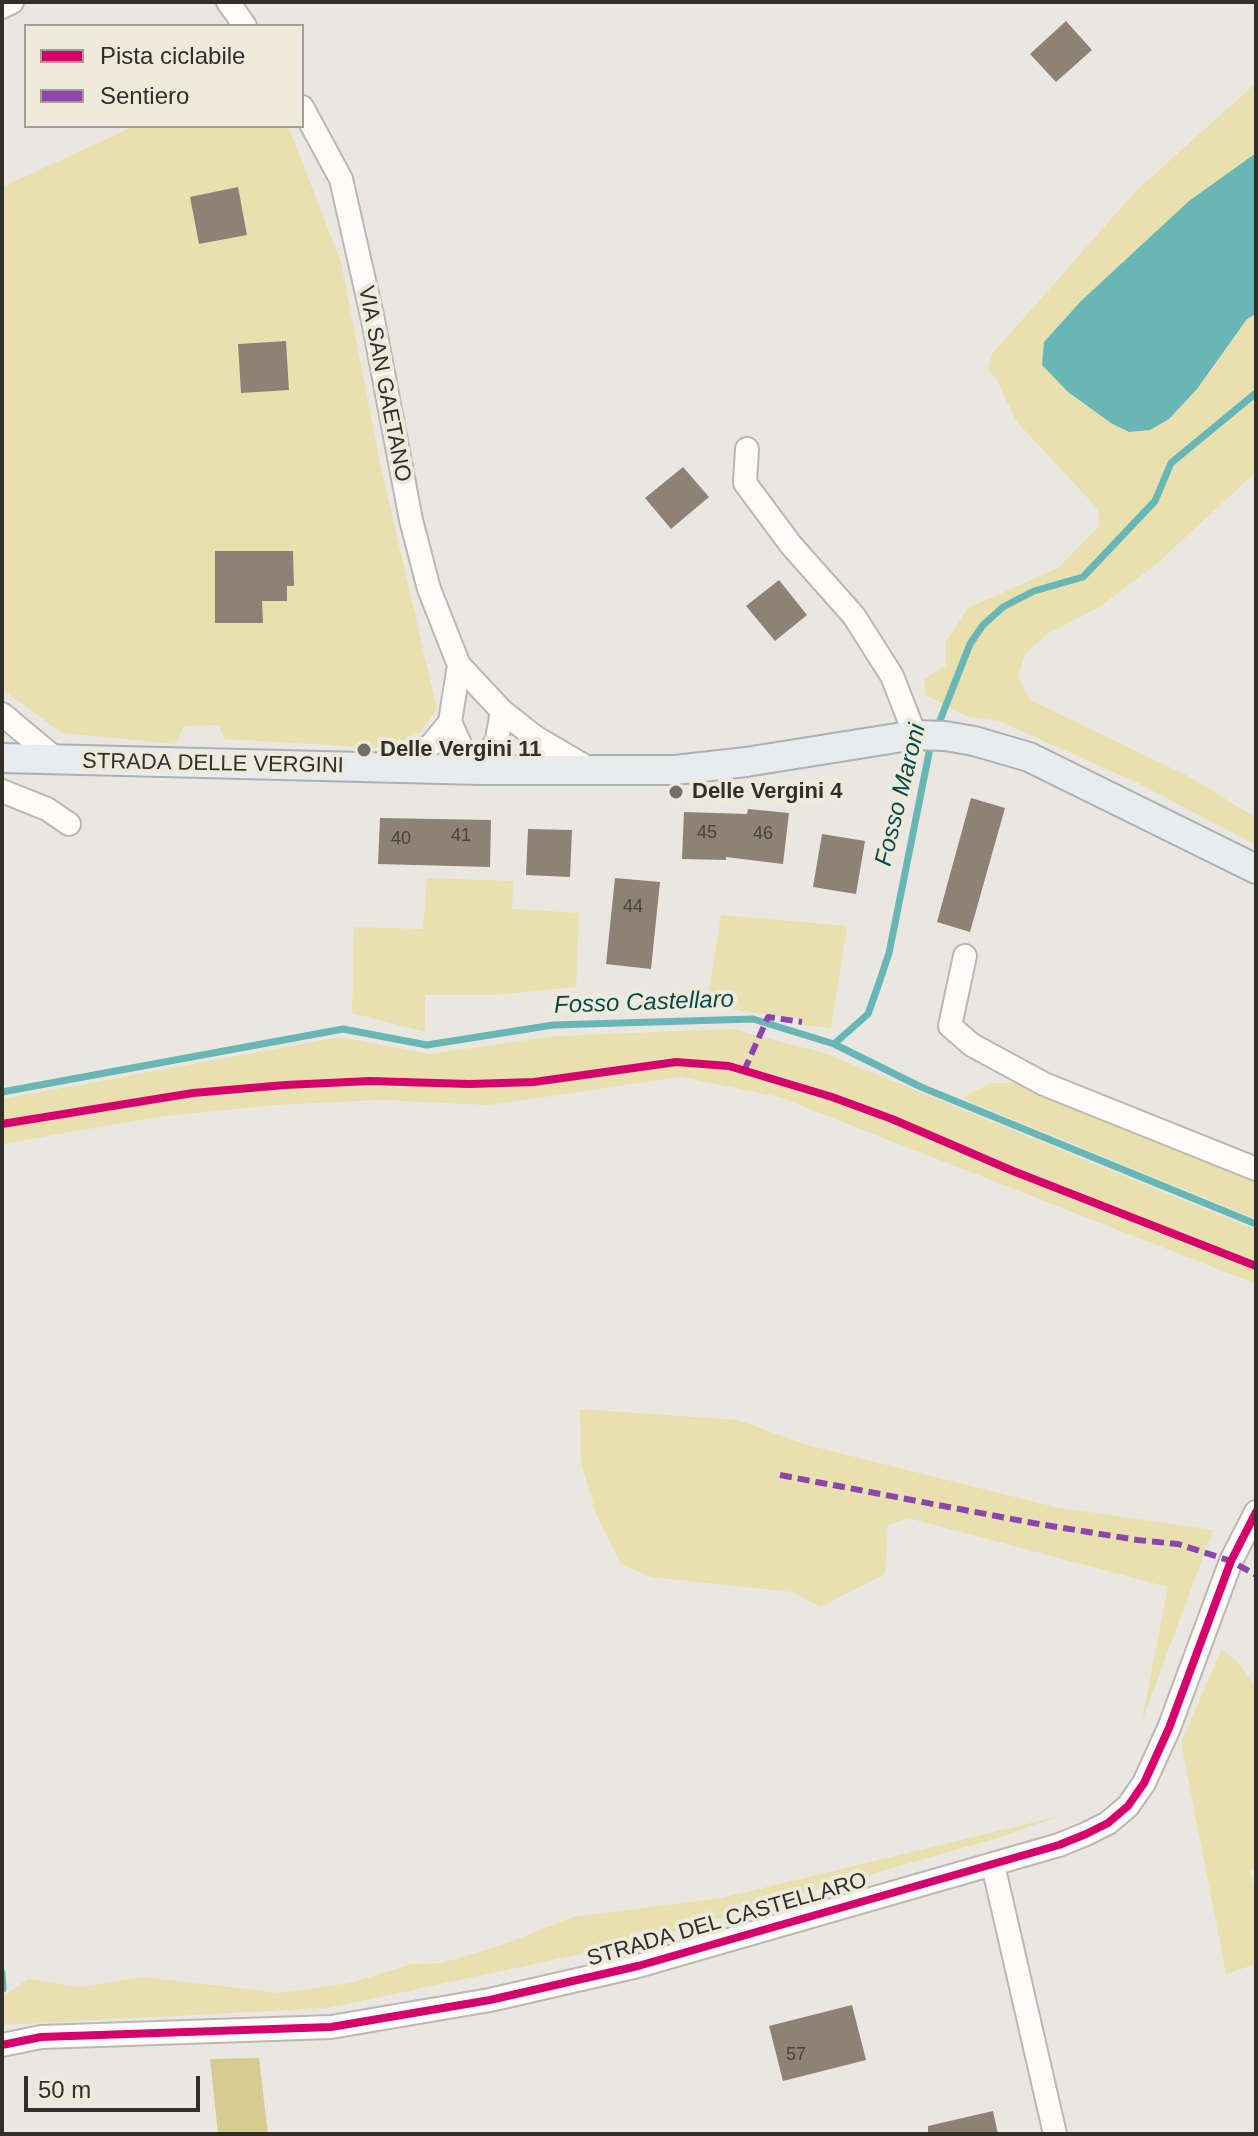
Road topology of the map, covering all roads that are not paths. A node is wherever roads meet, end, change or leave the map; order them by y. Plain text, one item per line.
1 (12, 2) edge
2 (228, 2) edge
3 (2, 7) edge
4 (244, 24) edge
5 (304, 111) edge
6 (747, 449) dead end
7 (459, 665) junction
8 (502, 711) junction
9 (2, 714) edge
10 (450, 722) junction
11 (915, 735) junction
12 (2, 758) edge
13 (57, 760) junction
14 (402, 768) junction
15 (481, 770) junction
16 (594, 772) junction
17 (2, 791) edge
18 (69, 824) dead end
19 (1256, 869) edge
20 (965, 956) dead end
21 (1256, 1169) edge
22 (1256, 1512) edge
23 (993, 1865) junction
24 (2, 2045) edge
25 (1055, 2134) edge

1 - 3 street
2 - 4 street
5 - 7 street, VIA SAN GAETANO
6 - 11 street
7 - 8 street, VIA SAN GAETANO
7 - 10 street
8 - 15 street
8 - 16 street, VIA SAN GAETANO
9 - 13 street
10 - 14 street
10 - 15 street
11 - 16 main road, STRADA DELLE VERGINI
11 - 19 main road, STRADA DELLE VERGINI
12 - 13 main road, STRADA DELLE VERGINI
13 - 14 main road, STRADA DELLE VERGINI
14 - 15 main road, STRADA DELLE VERGINI
15 - 16 main road, STRADA DELLE VERGINI
17 - 18 street
20 - 21 street
22 - 23 street, STRADA DEL CASTELLARO
23 - 24 street, STRADA DEL CASTELLARO
23 - 25 street

